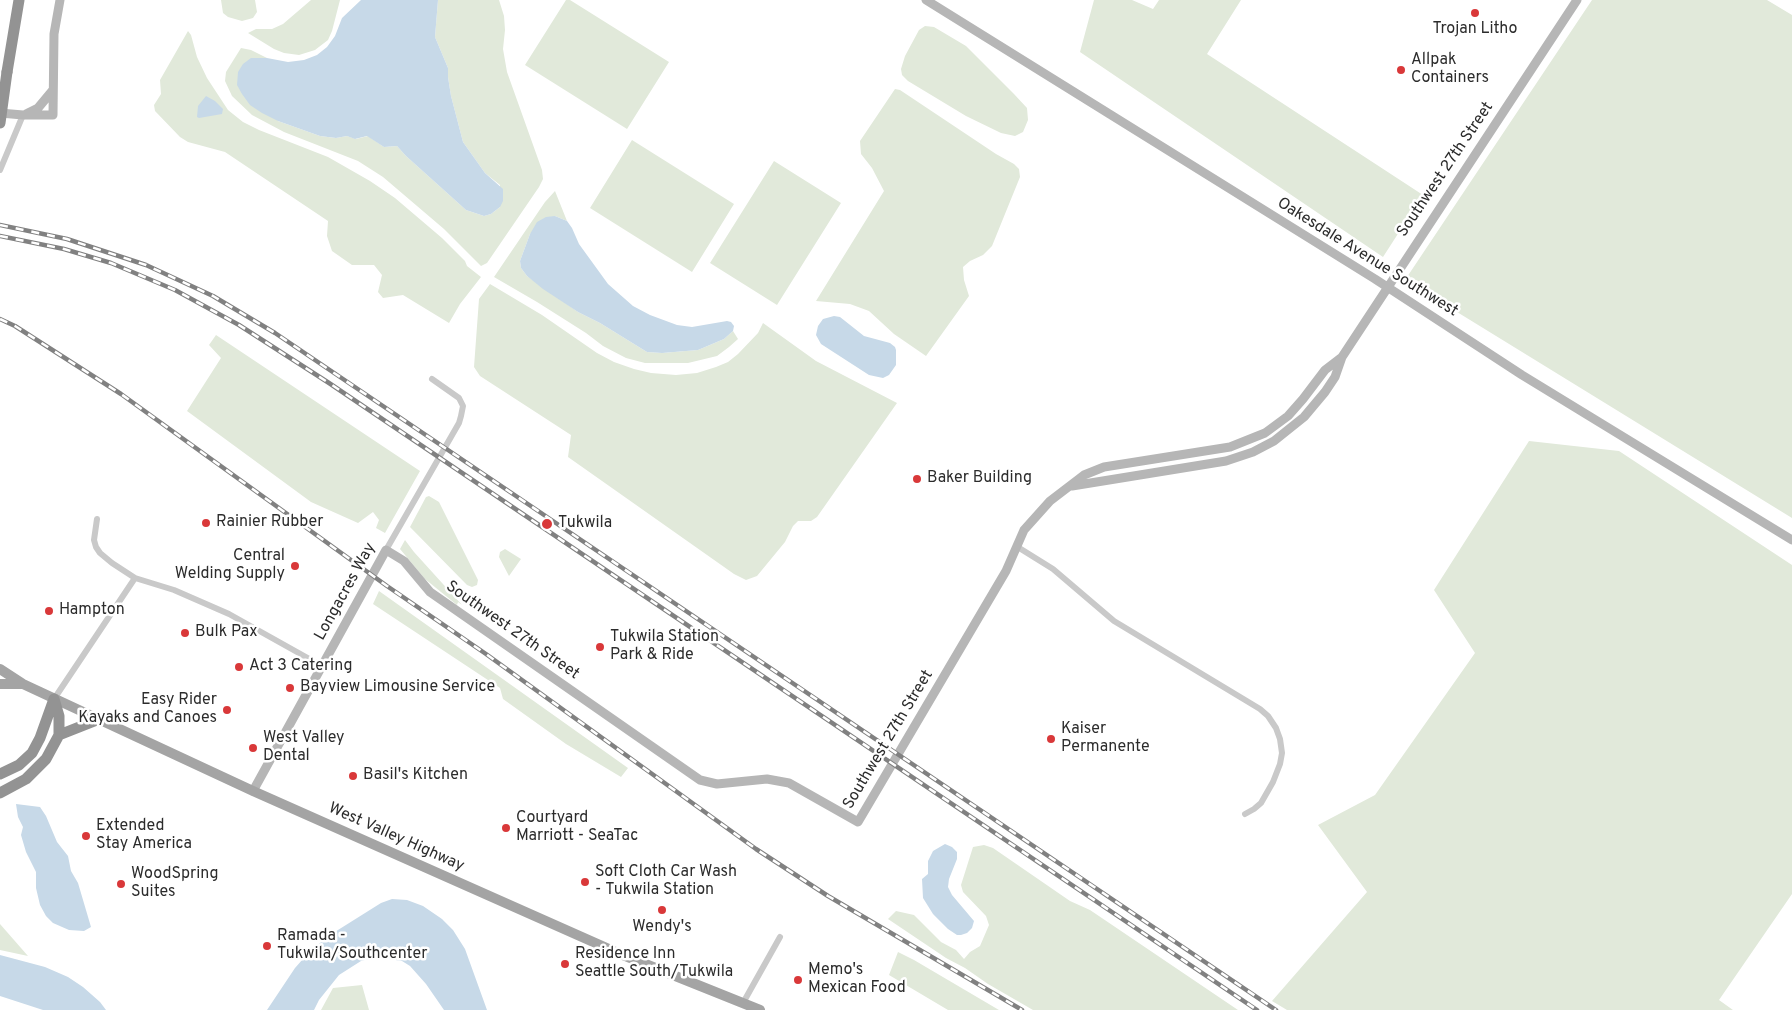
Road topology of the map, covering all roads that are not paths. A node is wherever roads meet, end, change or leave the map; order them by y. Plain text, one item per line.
1 (18, 0) edge
2 (60, 0) edge
3 (926, 0) edge
4 (1577, 0) edge
5 (53, 90) junction
6 (0, 113) edge
7 (23, 115) junction
8 (0, 123) edge
9 (0, 170) edge
10 (1387, 287) junction
11 (1342, 356) junction
12 (432, 379) dead end
13 (1072, 486) junction
14 (97, 519) dead end
15 (1792, 540) edge
16 (1016, 546) junction
17 (386, 550) junction
18 (135, 578) junction
19 (322, 666) junction
20 (0, 669) edge
21 (0, 684) edge
22 (23, 684) junction
23 (54, 698) junction
24 (97, 720) junction
25 (59, 735) junction
26 (0, 774) edge
27 (253, 791) junction
28 (0, 793) edge
29 (1245, 814) dead end
30 (780, 937) dead end
31 (742, 1006) edge
32 (760, 1010) edge

1 - 8 highway, bridge
2 - 5 street
3 - 10 street, Oakesdale Avenue Southwest
4 - 10 street, Southwest 27th Street
5 - 7 street
5 - 7 street
6 - 7 street
7 - 9 street
10 - 11 street, Southwest 27th Street
10 - 15 street, Oakesdale Avenue Southwest
11 - 13 street, Southwest 27th Street
11 - 13 street, Southwest 27th Street
12 - 17 street, Longacres Way
13 - 16 street, Southwest 27th Street
14 - 18 street
16 - 17 street, Southwest 27th Street
16 - 29 street
17 - 19 street, Longacres Way
18 - 19 street
18 - 23 street
19 - 27 street, Longacres Way
20 - 22 main road, West Valley Highway
21 - 22 main road, West Valley Highway
22 - 23 main road, West Valley Highway
23 - 24 main road, West Valley Highway
23 - 25 highway
23 - 26 highway
24 - 25 highway
24 - 27 main road, West Valley Highway
25 - 28 highway
27 - 31 main road, West Valley Highway
30 - 31 street
31 - 32 main road, West Valley Highway

